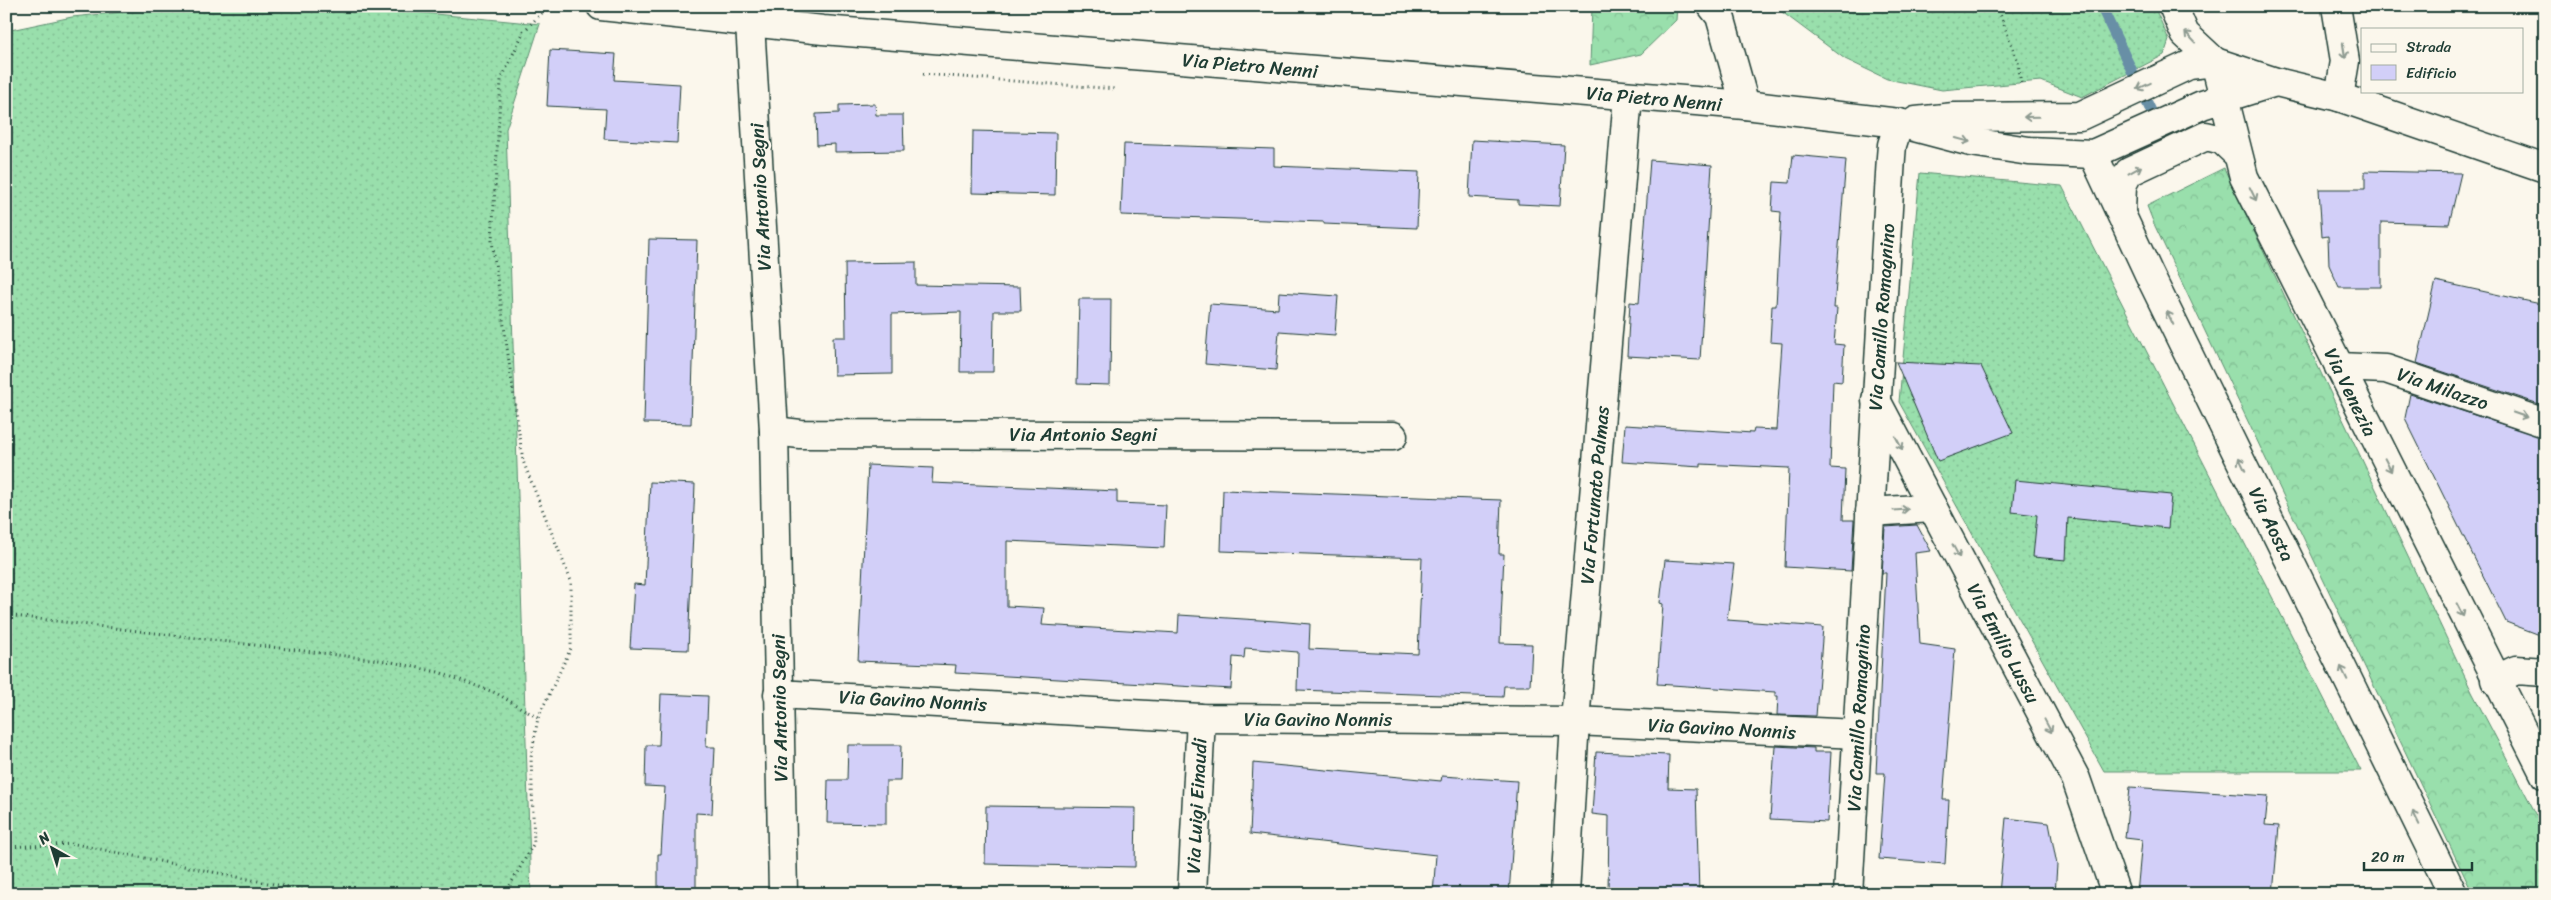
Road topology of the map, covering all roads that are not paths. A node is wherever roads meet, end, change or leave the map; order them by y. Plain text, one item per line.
1 (600, 6) edge
2 (1712, 6) edge
3 (2173, 6) edge
4 (2336, 6) edge
5 (750, 23) junction
6 (2215, 62) junction
7 (2276, 82) junction
8 (1628, 96) junction
9 (2339, 97) junction
10 (2213, 101) junction
11 (1745, 105) junction
12 (1899, 123) junction
13 (2097, 152) junction
14 (2237, 154) junction
15 (2545, 168) edge
16 (2121, 212) junction
17 (2339, 367) junction
18 (1876, 400) junction
19 (2545, 423) edge
20 (774, 431) junction
21 (1393, 436) dead end
22 (1933, 508) junction
23 (1870, 512) junction
24 (2545, 672) edge
25 (2495, 680) junction
26 (778, 694) junction
27 (1201, 718) junction
28 (1575, 721) junction
29 (1858, 734) junction
30 (2545, 775) edge
31 (783, 894) edge
32 (1192, 894) edge
33 (1565, 894) edge
34 (1848, 894) edge
35 (2116, 894) edge
36 (2452, 894) edge

1 - 5 street, Via Pietro Nenni
2 - 11 street
6 -> 3 street
4 -> 9 street
5 - 8 street, Via Pietro Nenni
5 - 20 street, Via Antonio Segni
6 - 7 street
6 - 10 street, Via Venezia
6 -> 12 street, Via Pietro Nenni
7 - 9 street
7 - 10 street, Via Pietro Nenni
8 - 11 street, Via Pietro Nenni
8 - 28 street, Via Fortunato Palmas
9 - 15 street
10 - 13 street, Via Pietro Nenni
10 - 14 street, Via Venezia
11 - 12 street, Via Pietro Nenni
12 -> 13 street, Via Pietro Nenni
12 - 18 street, Via Camillo Romagnino
13 - 16 street, Via Aosta
16 -> 14 street
14 -> 17 street, Via Venezia
36 -> 16 street, Via Aosta
17 -> 19 street, Via Milazzo
17 -> 25 street, Via Venezia
18 -> 22 street, Via Emilio Lussu
18 - 23 street, Via Camillo Romagnino
20 - 21 street, Via Antonio Segni
20 - 26 street, Via Antonio Segni
23 -> 22 street
22 -> 35 street, Via Emilio Lussu
23 - 29 street, Via Camillo Romagnino
24 - 25 street
25 - 30 street, Via Venezia
26 - 27 street, Via Gavino Nonnis
26 - 31 street, Via Antonio Segni
27 - 28 street, Via Gavino Nonnis
27 - 32 street, Via Luigi Einaudi
28 - 29 street, Via Gavino Nonnis
28 - 33 street, Via Fortunato Palmas
29 - 34 street, Via Camillo Romagnino

